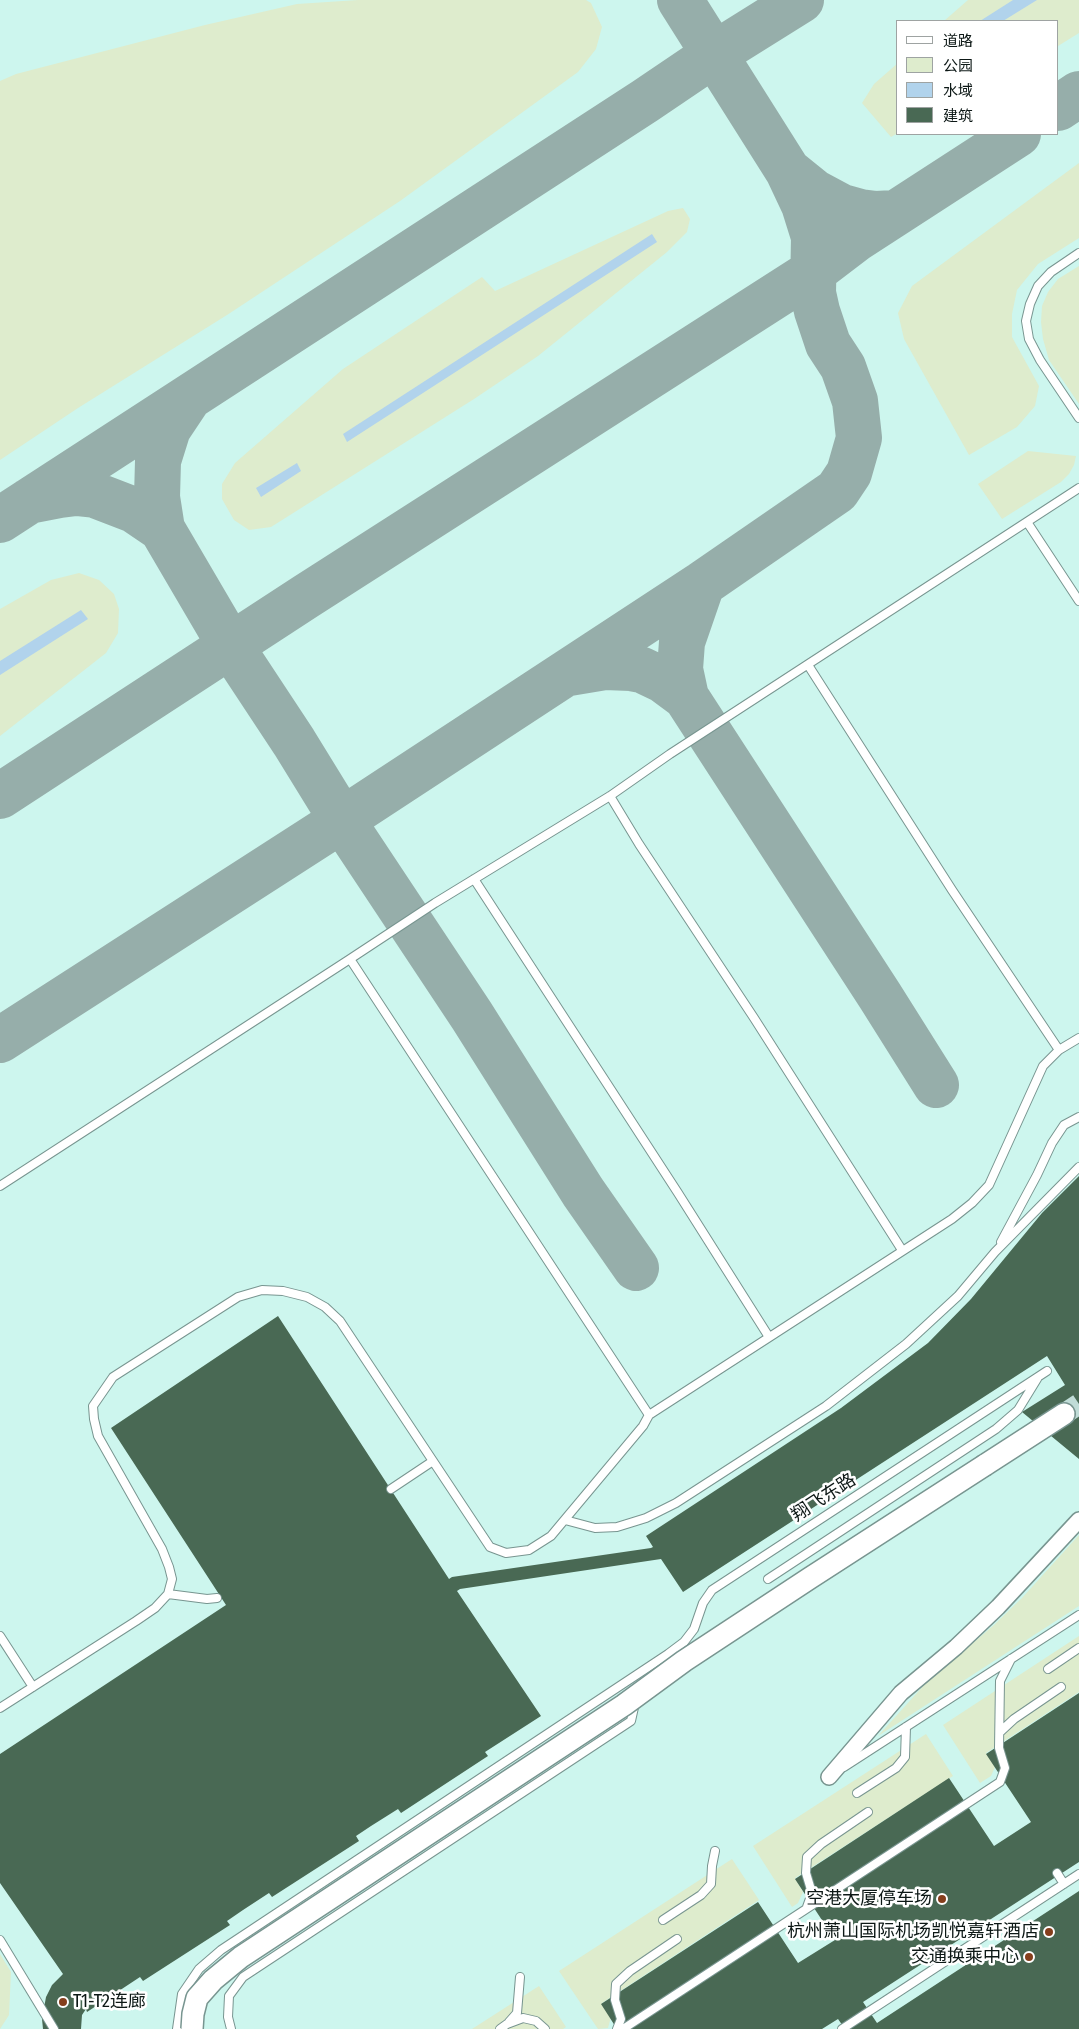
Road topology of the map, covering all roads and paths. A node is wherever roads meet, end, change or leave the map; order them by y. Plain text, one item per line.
1 (1079, 253) edge
2 (1079, 418) edge
3 (1079, 488) edge
4 (1027, 522) junction
5 (1079, 600) edge
6 (808, 665) junction
7 (610, 796) junction
8 (474, 879) junction
9 (350, 959) junction
10 (1079, 1038) edge
11 (1059, 1050) junction
12 (1079, 1117) edge
13 (1079, 1167) edge
14 (0, 1186) edge
15 (902, 1250) junction
16 (995, 1252) junction
17 (769, 1337) junction
18 (1047, 1371) dead end
19 (1040, 1376) junction
20 (649, 1414) junction
21 (1064, 1414) tunnel mouth
22 (433, 1461) junction
23 (391, 1489) dead end
24 (565, 1520) junction
25 (1079, 1520) edge
26 (768, 1579) dead end
27 (168, 1594) junction
28 (217, 1598) dead end
29 (1079, 1615) edge
30 (0, 1636) edge
31 (1079, 1648) edge
32 (1011, 1659) junction
33 (1048, 1669) dead end
34 (641, 1672) junction
35 (33, 1687) junction
36 (1060, 1687) dead end
37 (0, 1708) edge
38 (906, 1727) junction
39 (1000, 1732) junction
40 (829, 1777) joint
41 (857, 1793) dead end
42 (868, 1812) dead end
43 (715, 1851) dead end
44 (1056, 1873) dead end
45 (1079, 1874) edge
46 (1064, 1884) junction
47 (807, 1907) junction
48 (663, 1920) dead end
49 (677, 1939) dead end
50 (0, 1940) edge
51 (520, 1977) dead end
52 (196, 2024) edge
53 (507, 2024) junction
54 (54, 2029) edge
55 (177, 2029) edge
56 (231, 2029) edge
57 (500, 2029) edge
58 (545, 2029) edge
59 (617, 2029) edge
60 (623, 2029) edge
61 (842, 2029) edge

1 - 2 lane
3 - 4 lane
4 - 5 lane
4 - 6 lane
6 - 7 lane
6 - 11 lane
7 - 8 lane
7 - 15 lane
8 - 9 lane
8 - 17 lane
9 - 14 lane
9 - 20 lane
10 - 11 lane
11 - 15 lane
12 - 16 lane
13 - 16 lane
15 - 17 lane
16 - 24 lane
17 - 20 lane
18 - 19 lane, 翔飞东路
19 - 26 lane
19 - 34 lane, 翔飞东路
20 - 24 lane
21 - 52 main road, bridge
22 - 23 lane
22 - 24 lane
22 - 27 lane
25 - 40 street
27 - 28 lane
27 - 35 lane
29 - 32 lane
30 - 35 lane
31 - 33 lane
32 - 38 lane
32 - 39 lane
34 - 55 lane, 翔飞东路
34 - 56 lane
35 - 37 lane
36 - 39 lane
38 - 40 lane
38 - 41 lane
39 - 47 lane
42 - 47 lane
43 - 48 lane
44 - 46 lane
45 - 46 lane
46 - 61 lane
47 - 60 lane
49 - 59 lane
50 - 54 lane
51 - 53 lane
53 - 57 lane
53 - 58 lane

